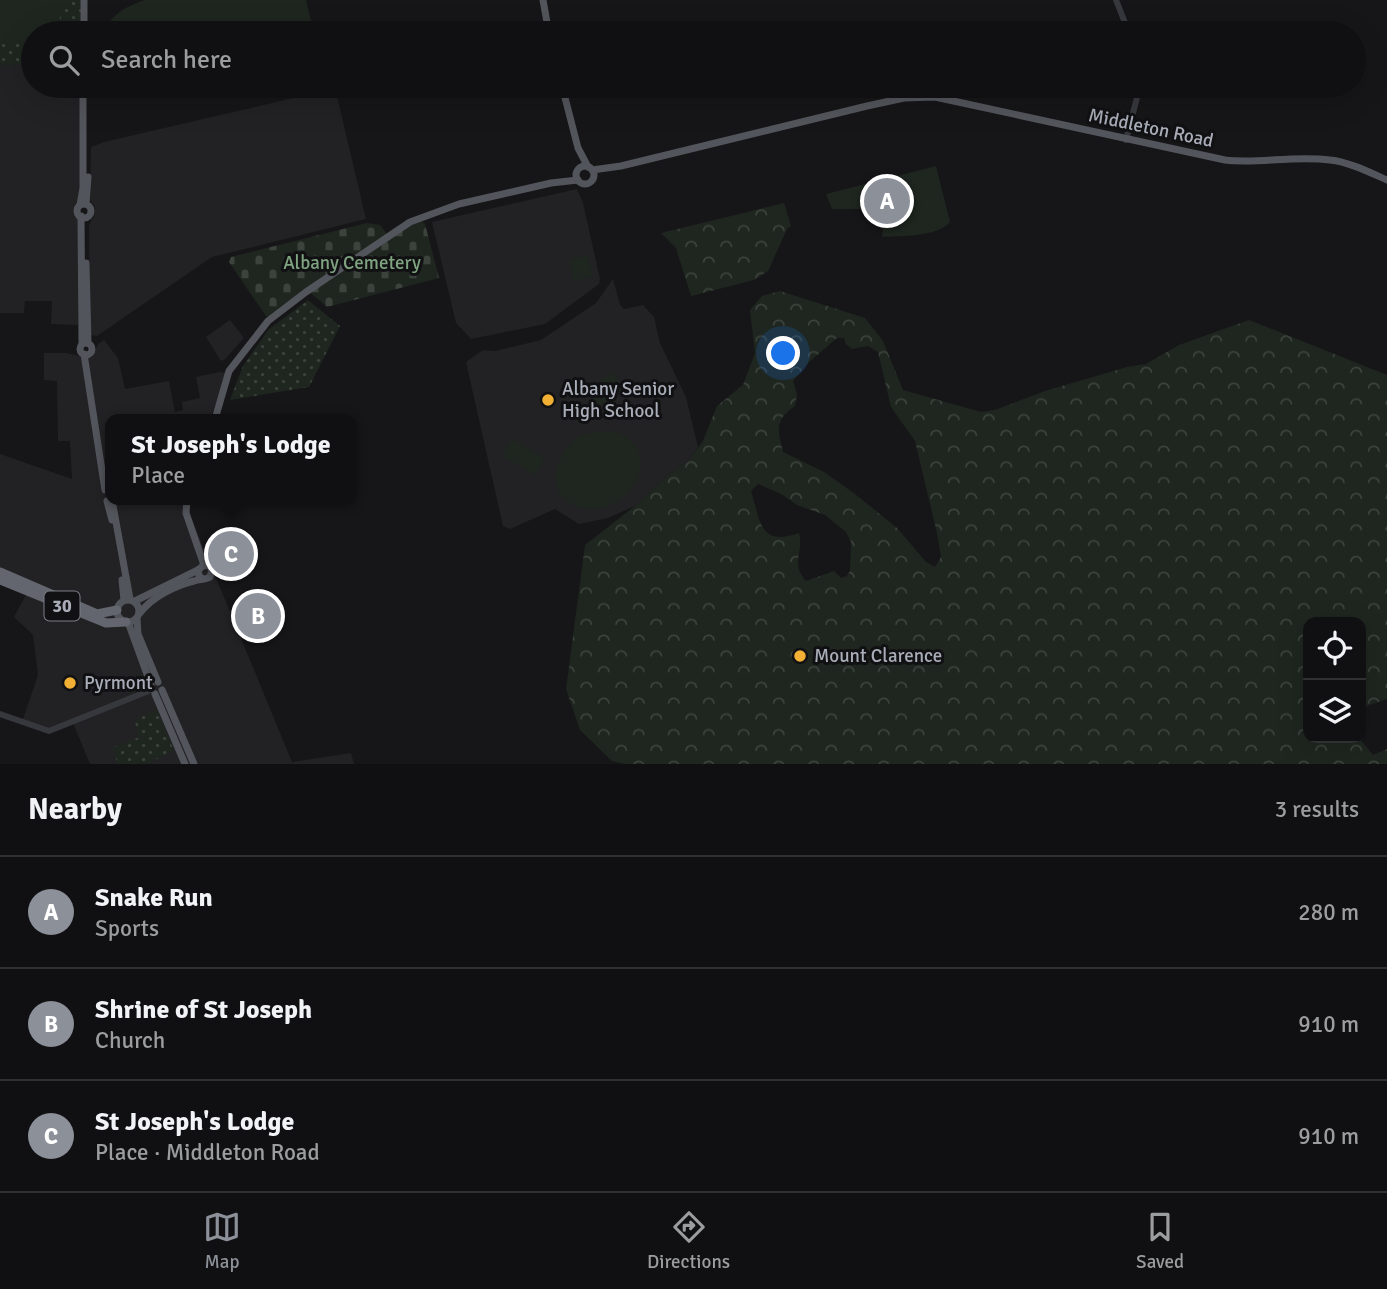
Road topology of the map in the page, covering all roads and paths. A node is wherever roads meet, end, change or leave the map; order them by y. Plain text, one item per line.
1 (86, 0) edge
2 (543, 0) edge
3 (1116, 0) edge
4 (86, 21) edge
5 (545, 21) edge
6 (1124, 21) edge
7 (86, 98) edge
8 (565, 98) edge
9 (917, 98) edge
10 (948, 98) edge
11 (1137, 98) edge
12 (1126, 140) junction
13 (585, 172) junction
14 (1387, 180) edge
15 (217, 414) edge
16 (105, 470) edge
17 (111, 505) edge
18 (187, 505) edge
19 (201, 568) junction
20 (0, 572) edge
21 (203, 579) junction
22 (0, 580) edge
23 (129, 600) junction
24 (117, 610) junction
25 (138, 616) junction
26 (127, 622) junction
27 (156, 688) junction
28 (0, 714) edge
29 (185, 764) edge
30 (194, 764) edge

1 - 4 main road
2 - 5 main road
3 - 6 street
7 - 16 main road
8 - 13 main road
9 - 13 main road, Middleton Road
10 - 12 main road, Middleton Road
11 - 12 street
12 - 14 main road, Middleton Road
13 - 15 main road, Middleton Road
17 - 23 main road
18 - 19 main road
19 - 21 main road
19 - 21 main road
19 - 23 main road
20 - 24 highway, 30
21 - 25 main road
22 - 26 highway, 30
23 - 24 main road
23 - 25 main road
24 - 26 main road
25 - 26 main road
25 - 27 main road
26 - 27 main road
27 - 28 street
27 - 29 main road
27 - 30 main road

